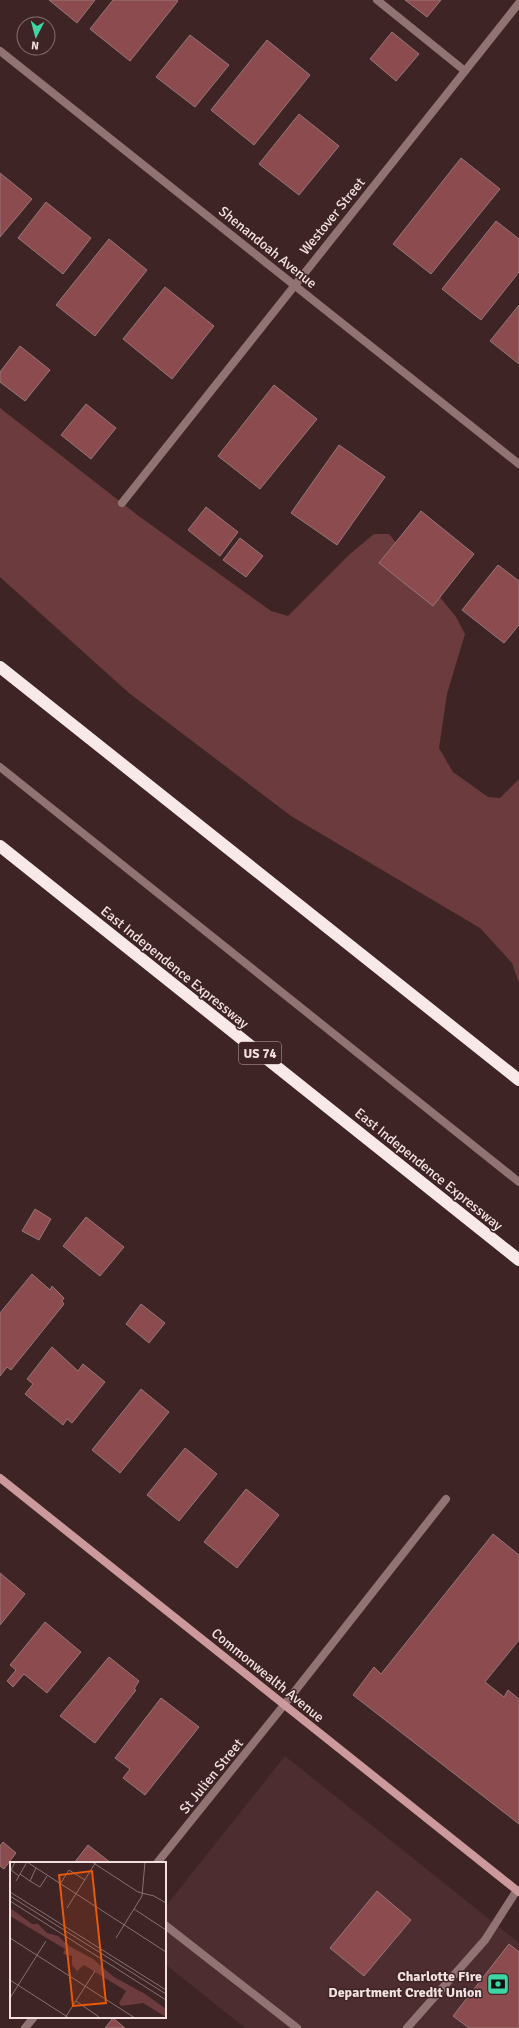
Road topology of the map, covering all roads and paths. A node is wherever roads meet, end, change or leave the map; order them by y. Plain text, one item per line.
1 (377, 0) edge
2 (519, 3) edge
3 (0, 51) edge
4 (465, 71) junction
5 (294, 285) junction
6 (519, 464) edge
7 (122, 503) dead end
8 (0, 667) edge
9 (0, 767) edge
10 (0, 846) edge
11 (519, 1080) edge
12 (519, 1182) edge
13 (519, 1260) edge
14 (0, 1478) edge
15 (446, 1499) dead end
16 (284, 1705) junction
17 (159, 1862) edge
18 (518, 1891) edge
19 (166, 1926) edge
20 (33, 2018) edge
21 (25, 2028) edge
22 (297, 2028) edge
23 (408, 2028) edge

1 - 4 street
2 - 4 street, Westover Street
3 - 5 street, Shenandoah Avenue
4 - 5 street, Westover Street
5 - 6 street, Shenandoah Avenue
5 - 7 street, Westover Street
8 - 11 highway
9 - 12 street
10 - 13 highway, East Independence Expressway / US 74
14 - 16 street, Commonwealth Avenue
15 - 16 street, St Julien Street
16 - 17 street, St Julien Street
16 - 18 street, Commonwealth Avenue
18 - 23 street
19 - 22 street
20 - 21 street

